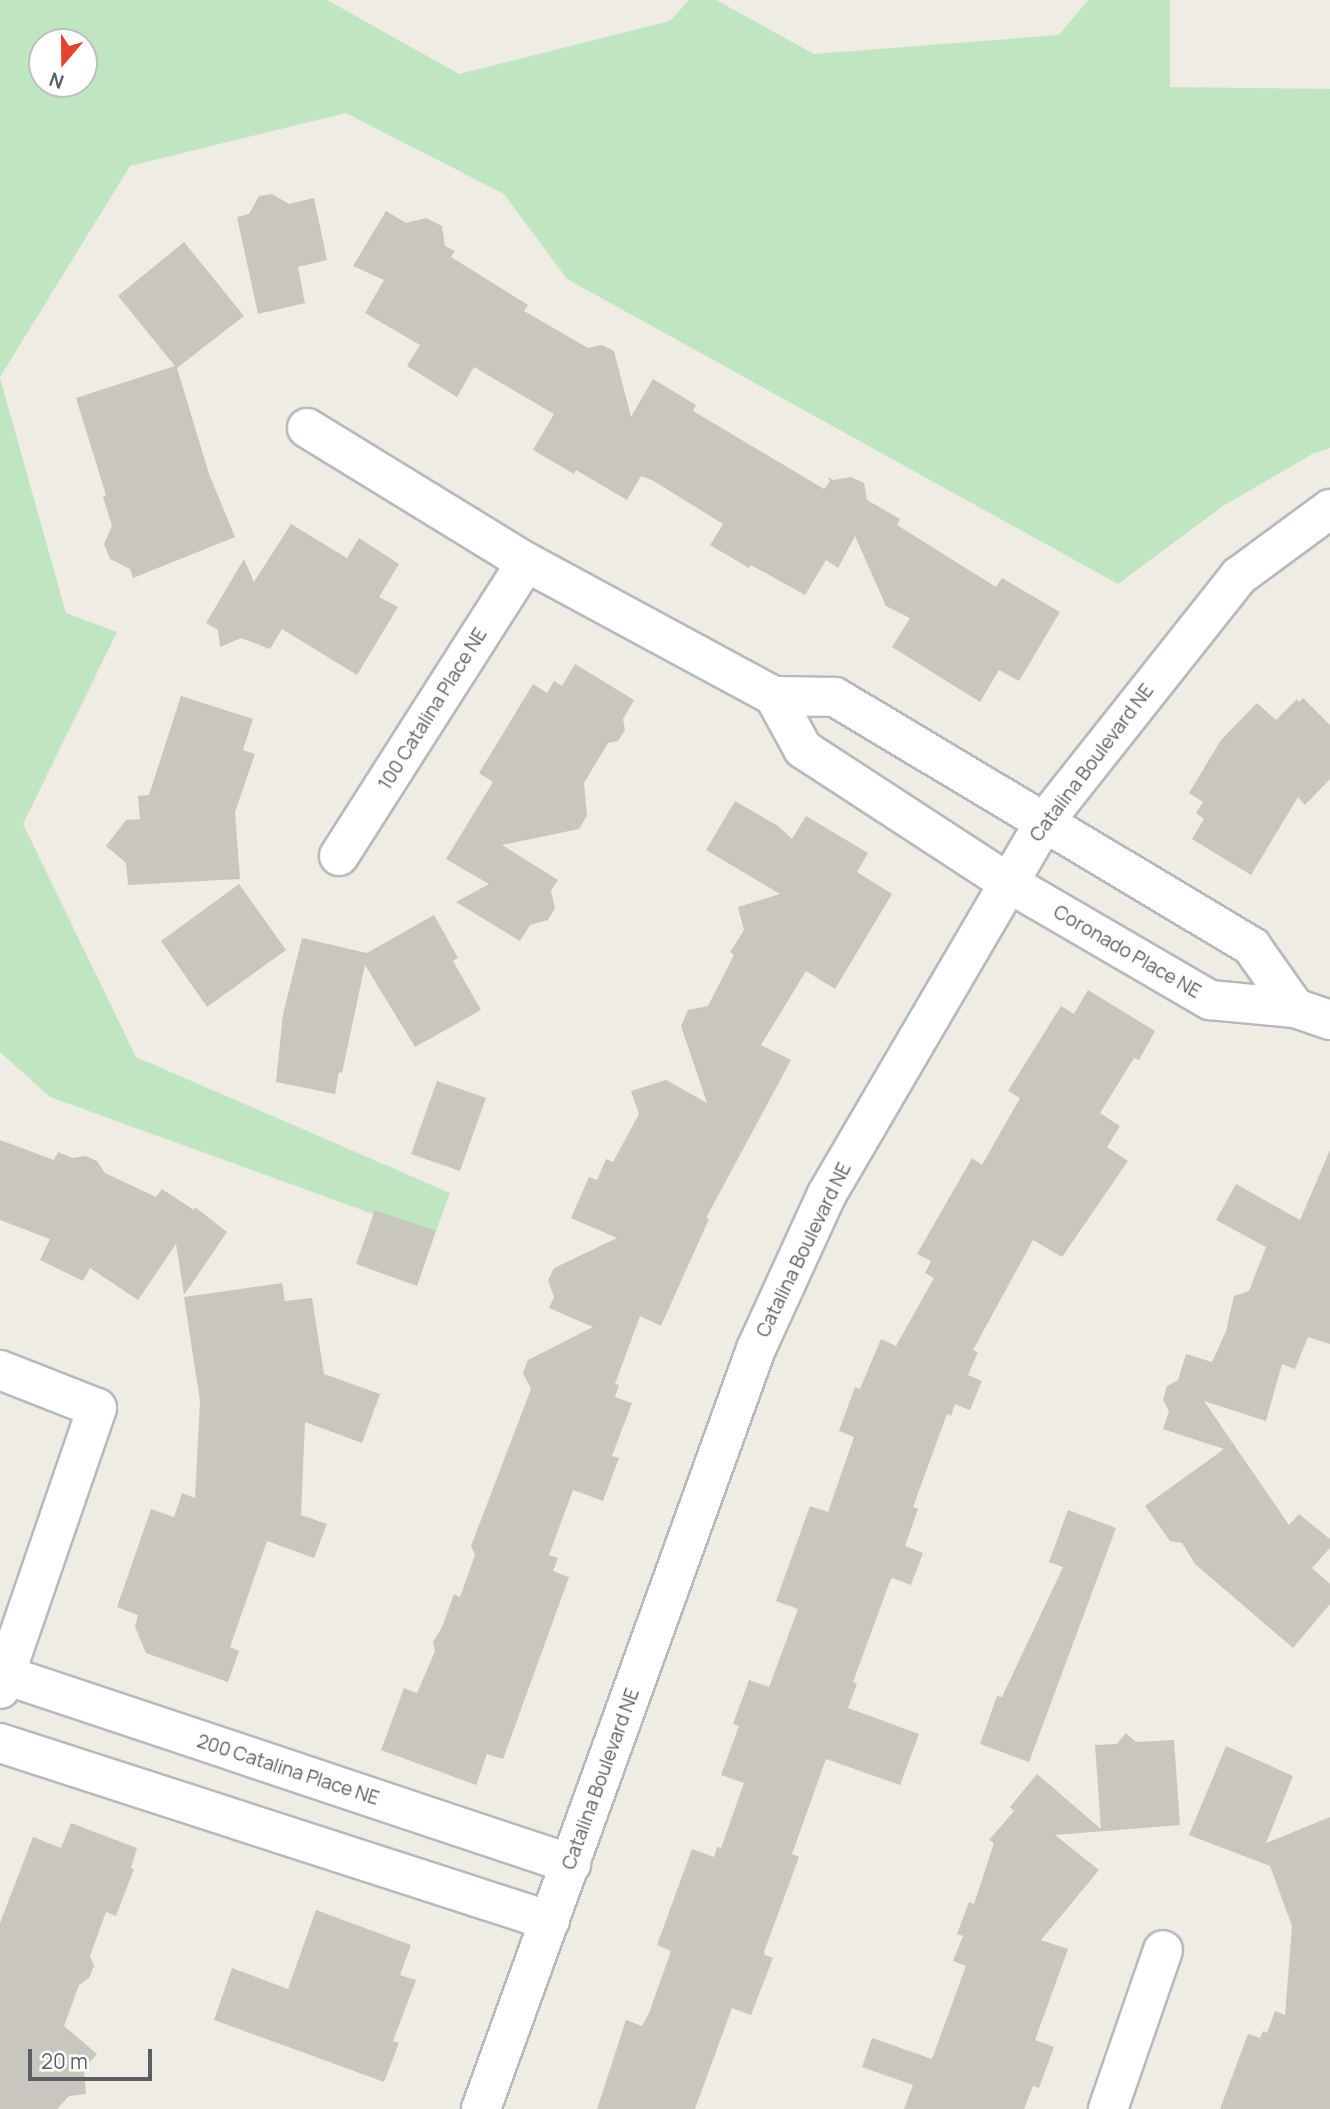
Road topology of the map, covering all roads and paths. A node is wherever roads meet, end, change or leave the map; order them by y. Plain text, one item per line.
1 (307, 428) dead end
2 (1330, 509) edge
3 (526, 562) junction
4 (774, 696) junction
5 (1044, 822) junction
6 (339, 856) dead end
7 (1007, 881) junction
8 (1313, 1014) edge
9 (0, 1370) edge
10 (3, 1682) edge
11 (0, 1744) edge
12 (571, 1864) junction
13 (550, 1921) junction
14 (1163, 1950) dead end
15 (481, 2109) edge
16 (1108, 2109) edge

1 - 3 street
2 - 5 street, Catalina Boulevard NE
3 - 4 street
3 - 6 street, 100 Catalina Place NE
4 - 5 street
4 - 7 street
5 - 7 street, Catalina Boulevard NE
5 - 8 street, Coronado Place NE
7 - 8 street, Coronado Place NE
7 - 12 street, Catalina Boulevard NE
9 - 10 street, 200 Catalina Place NE
10 - 12 street, 200 Catalina Place NE
11 - 13 street
12 - 13 street, Catalina Boulevard NE
13 - 15 street, Catalina Boulevard NE
14 - 16 street

